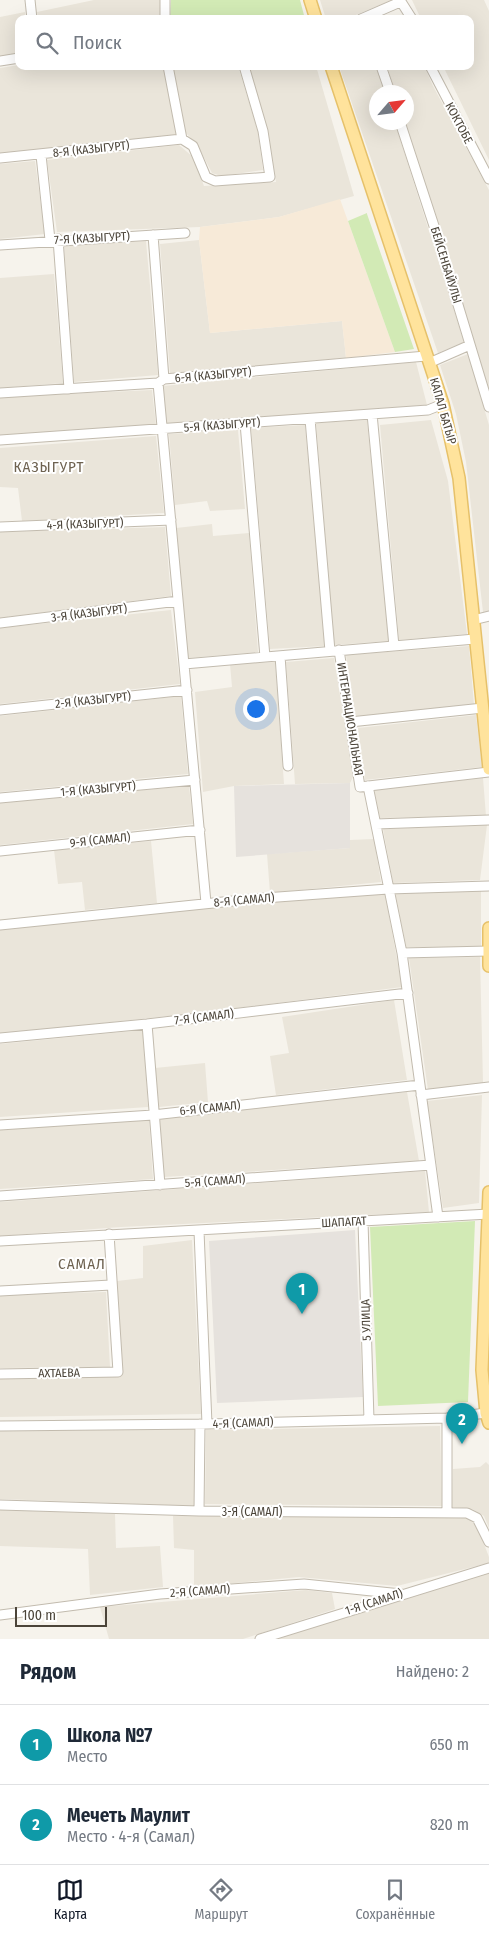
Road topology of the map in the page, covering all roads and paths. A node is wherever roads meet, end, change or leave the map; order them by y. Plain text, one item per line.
1 (30, 0) edge
2 (165, 0) edge
3 (310, 0) edge
4 (400, 1) edge
5 (32, 15) edge
6 (165, 15) edge
7 (315, 15) edge
8 (370, 15) edge
9 (409, 15) edge
10 (15, 59) edge
11 (0, 62) edge
12 (169, 70) edge
13 (245, 70) edge
14 (332, 70) edge
15 (382, 70) edge
16 (432, 70) edge
17 (388, 85) edge
18 (402, 130) edge
19 (182, 139) junction
20 (41, 155) junction
21 (0, 158) edge
22 (489, 180) edge
23 (185, 233) dead end
24 (153, 235) junction
25 (54, 240) junction
26 (0, 245) edge
27 (470, 346) junction
28 (428, 359) junction
29 (161, 381) junction
30 (69, 388) junction
31 (0, 393) edge
32 (443, 404) junction
33 (489, 408) edge
34 (372, 414) junction
35 (310, 419) junction
36 (245, 423) junction
37 (162, 429) junction
38 (0, 440) edge
39 (170, 520) junction
40 (0, 527) edge
41 (178, 601) junction
42 (489, 616) edge
43 (473, 620) junction
44 (0, 623) edge
45 (475, 639) junction
46 (394, 646) junction
47 (334, 651) junction
48 (280, 656) junction
49 (265, 657) junction
50 (184, 664) junction
51 (186, 690) junction
52 (483, 708) junction
53 (0, 710) edge
54 (350, 722) junction
55 (288, 766) dead end
56 (489, 771) edge
57 (195, 780) junction
58 (364, 787) junction
59 (0, 798) edge
60 (489, 820) edge
61 (376, 824) junction
62 (200, 830) junction
63 (0, 851) edge
64 (489, 886) edge
65 (388, 889) junction
66 (206, 903) junction
67 (0, 925) edge
68 (489, 928) edge
69 (488, 951) edge
70 (402, 953) junction
71 (489, 966) edge
72 (408, 994) junction
73 (147, 1024) junction
74 (0, 1038) edge
75 (420, 1085) junction
76 (489, 1087) edge
77 (421, 1095) junction
78 (153, 1115) junction
79 (0, 1125) edge
80 (431, 1165) junction
81 (160, 1185) junction
82 (489, 1192) edge
83 (0, 1196) edge
84 (488, 1214) edge
85 (438, 1217) junction
86 (362, 1221) junction
87 (199, 1231) junction
88 (109, 1234) junction
89 (0, 1241) edge
90 (111, 1285) junction
91 (0, 1291) edge
92 (486, 1319) edge
93 (0, 1374) edge
94 (447, 1418) junction
95 (487, 1418) edge
96 (369, 1420) junction
97 (204, 1424) junction
98 (0, 1426) edge
99 (0, 1505) edge
100 (199, 1512) junction
101 (447, 1512) junction
102 (489, 1542) edge
103 (489, 1568) edge
104 (401, 1594) junction
105 (0, 1615) edge
106 (260, 1639) edge

1 - 5 street
2 - 6 street
3 - 7 main road
4 - 8 street
4 - 9 street
10 - 11 street
12 - 19 street
13 - 19 street
14 - 28 main road, КАПАЛ БАТЫР
15 - 17 street
16 - 22 street, КОКТОБЕ
18 - 27 street, БЕЙСЕНБАЙУЛЫ
19 - 20 street, 8-Я (КАЗЫГУРТ)
20 - 21 street, 8-Я (КАЗЫГУРТ)
20 - 25 street
23 - 24 street, 7-Я (КАЗЫГУРТ)
24 - 25 street, 7-Я (КАЗЫГУРТ)
24 - 29 street
25 - 26 street, 7-Я (КАЗЫГУРТ)
25 - 30 street
27 - 28 street, 6-Я (КАЗЫГУРТ)
27 - 33 street, БЕЙСЕНБАЙУЛЫ
28 - 29 street, 6-Я (КАЗЫГУРТ)
28 - 32 main road, КАПАЛ БАТЫР
29 - 30 street, 6-Я (КАЗЫГУРТ)
29 - 37 street
30 - 31 street, 6-Я (КАЗЫГУРТ)
32 - 34 street, 5-Я (КАЗЫГУРТ)
32 - 43 main road, КАПАЛ БАТЫР
34 - 35 street, 5-Я (КАЗЫГУРТ)
34 - 46 street
35 - 36 street, 5-Я (КАЗЫГУРТ)
35 - 47 street, ИНТЕРНАЦИОНАЛЬНАЯ
36 - 37 street, 5-Я (КАЗЫГУРТ)
36 - 49 street
37 - 38 street, 5-Я (КАЗЫГУРТ)
37 - 39 street
39 - 40 street, 4-Я (КАЗЫГУРТ)
39 - 41 street
41 - 44 street, 3-Я (КАЗЫГУРТ)
41 - 50 street
42 - 43 street
43 - 45 main road, КАПАЛ БАТЫР
45 - 46 street
45 - 52 main road, КАПАЛ БАТЫР
46 - 47 street
47 - 48 street
47 - 54 street, ИНТЕРНАЦИОНАЛЬНАЯ
48 - 49 street
48 - 55 street
49 - 50 street
50 - 51 street
51 - 53 street, 2-Я (КАЗЫГУРТ)
51 - 57 street
52 - 54 street
52 - 56 main road, КАПАЛ БАТЫР
54 - 58 street, ИНТЕРНАЦИОНАЛЬНАЯ
56 - 58 street
57 - 59 street, 1-Я (КАЗЫГУРТ)
57 - 62 street
58 - 61 street, ИНТЕРНАЦИОНАЛЬНАЯ
60 - 61 street
61 - 65 street, ИНТЕРНАЦИОНАЛЬНАЯ
62 - 63 street, 9-Я (САМАЛ)
62 - 66 street
64 - 65 street, 8-Я (САМАЛ)
65 - 66 street, 8-Я (САМАЛ)
65 - 70 street, ИНТЕРНАЦИОНАЛЬНАЯ
66 - 67 street, 8-Я (САМАЛ)
68 - 69 main road
69 - 70 street
69 - 71 main road
70 - 72 street, ИНТЕРНАЦИОНАЛЬНАЯ
72 - 73 street, 7-Я (САМАЛ)
72 - 75 street, ИНТЕРНАЦИОНАЛЬНАЯ
73 - 74 street, 7-Я (САМАЛ)
73 - 78 street
75 - 77 street, ИНТЕРНАЦИОНАЛЬНАЯ
75 - 78 street, 6-Я (САМАЛ)
76 - 77 street
77 - 80 street, ИНТЕРНАЦИОНАЛЬНАЯ
78 - 79 street, 6-Я (САМАЛ)
78 - 81 street
80 - 81 street, 5-Я (САМАЛ)
80 - 85 street, ИНТЕРНАЦИОНАЛЬНАЯ
81 - 83 street, 5-Я (САМАЛ)
82 - 84 main road
84 - 85 street, ШАПАГАТ
84 - 92 main road
85 - 86 street, ШАПАГАТ
86 - 87 street, ШАПАГАТ
86 - 96 street, 5 УЛИЦА
87 - 88 street, ШАПАГАТ
87 - 97 street
88 - 89 street, ШАПАГАТ
88 - 90 street
90 - 91 street
90 - 93 street, АХТАЕВА
92 - 95 main road
94 - 95 street, 4-Я (САМАЛ)
94 - 96 street, 4-Я (САМАЛ)
94 - 101 street
96 - 97 street, 4-Я (САМАЛ)
97 - 98 street, 4-Я (САМАЛ)
97 - 100 street
99 - 100 street, 3-Я (САМАЛ)
100 - 101 street, 3-Я (САМАЛ)
101 - 102 street, 3-Я (САМАЛ)
103 - 104 street, 1-Я (САМАЛ)
104 - 105 street, 2-Я (САМАЛ)
104 - 106 street, 1-Я (САМАЛ)

